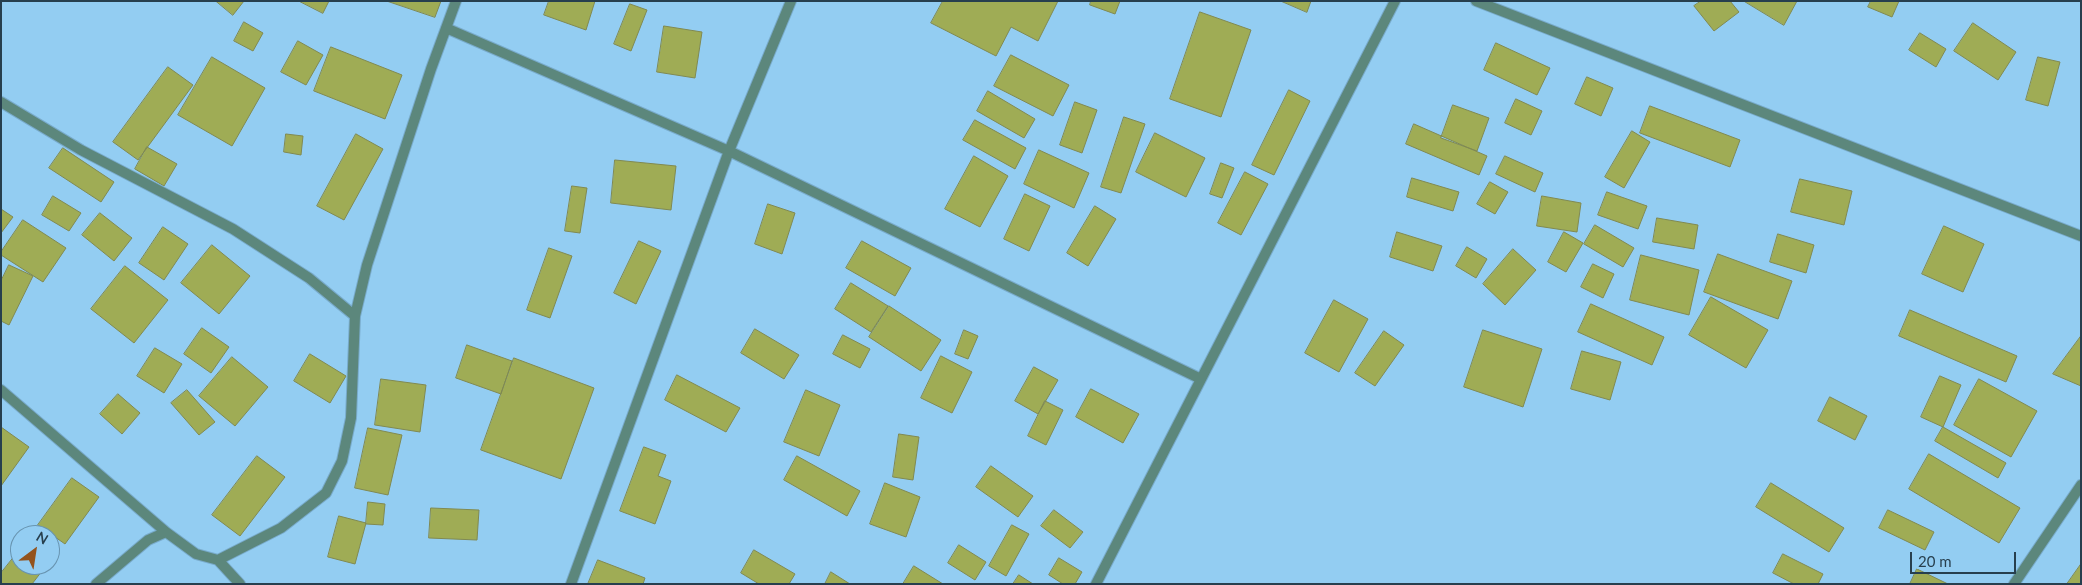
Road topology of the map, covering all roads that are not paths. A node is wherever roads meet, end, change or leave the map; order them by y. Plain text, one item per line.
1 (456, 1) edge
2 (791, 1) edge
3 (1395, 1) edge
4 (1476, 1) edge
5 (446, 28) junction
6 (1, 102) edge
7 (729, 151) junction
8 (2081, 236) edge
9 (355, 316) junction
10 (1201, 379) junction
11 (1, 390) edge
12 (2081, 486) edge
13 (166, 532) junction
14 (218, 560) junction
15 (96, 584) edge
16 (240, 584) edge
17 (571, 584) edge
18 (1096, 584) edge
19 (2014, 584) edge

1 - 5 street
2 - 7 street
3 - 10 street
4 - 8 street
5 - 7 street
5 - 9 street
6 - 9 street
7 - 10 street
7 - 17 street
9 - 14 street
10 - 18 street
11 - 13 street
12 - 19 street
13 - 14 street
13 - 15 street
14 - 16 street

